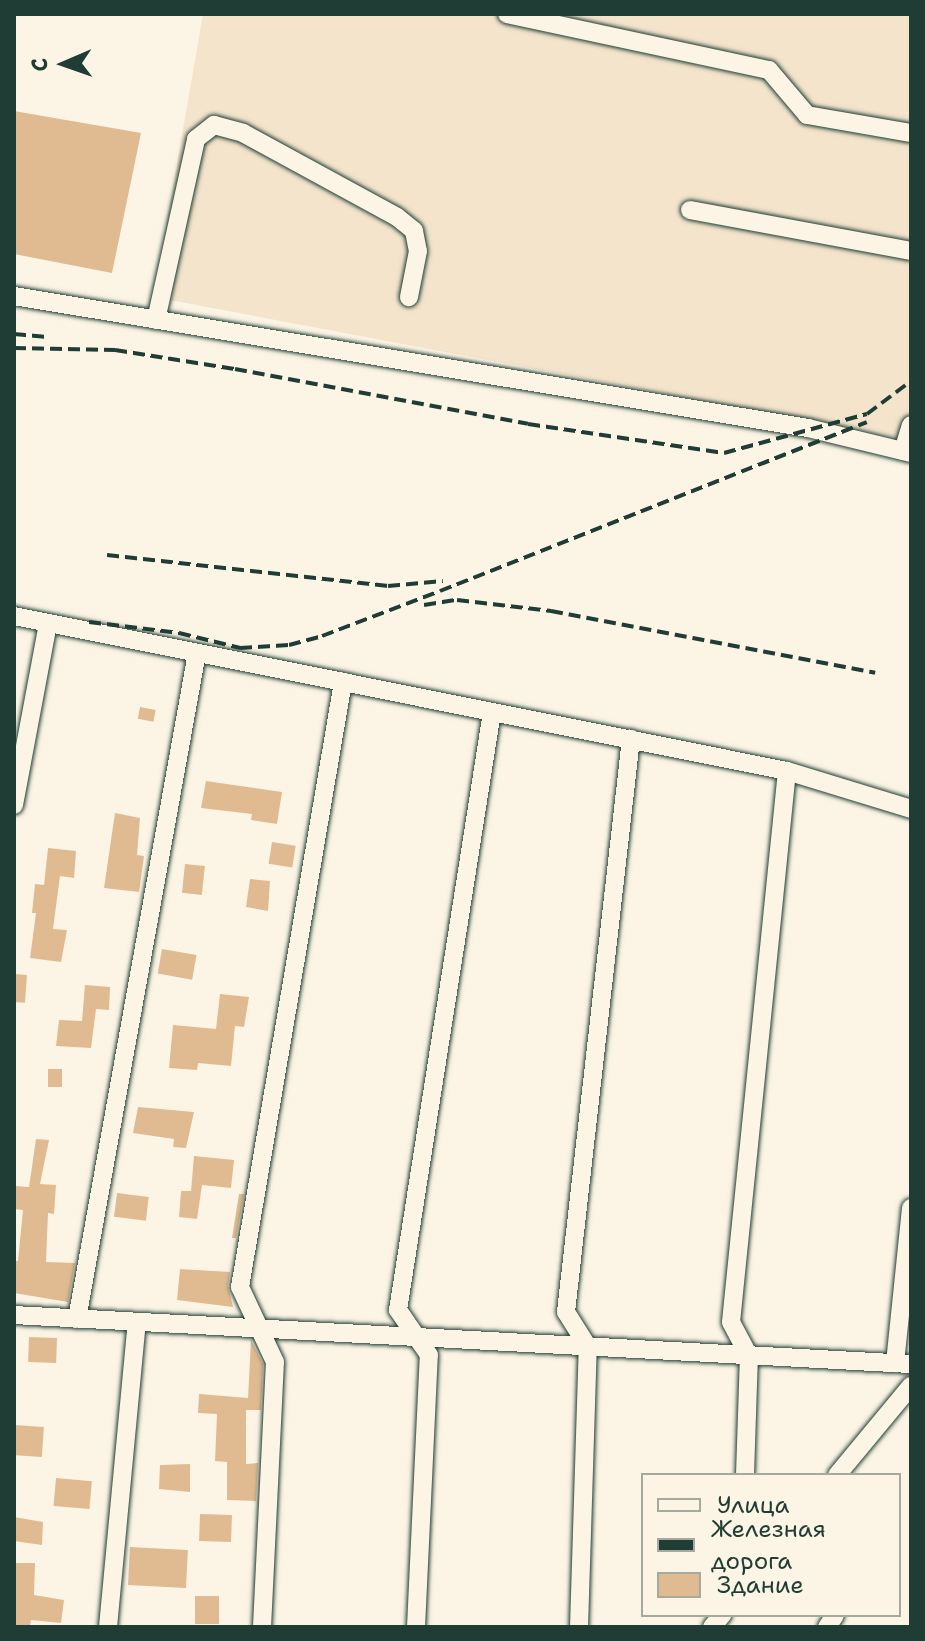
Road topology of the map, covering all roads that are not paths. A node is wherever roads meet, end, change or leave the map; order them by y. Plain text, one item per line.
1 (507, 14) edge
2 (911, 133) edge
3 (690, 210) dead end
4 (911, 251) edge
5 (14, 296) edge
6 (409, 297) dead end
7 (156, 320) junction
8 (911, 425) edge
9 (907, 452) edge
10 (14, 616) edge
11 (48, 623) junction
12 (197, 653) junction
13 (343, 682) junction
14 (492, 712) junction
15 (631, 739) junction
16 (787, 771) junction
17 (14, 805) edge
18 (911, 809) edge
19 (911, 1208) edge
20 (14, 1315) edge
21 (77, 1319) junction
22 (137, 1322) junction
23 (262, 1329) junction
24 (415, 1337) junction
25 (588, 1347) junction
26 (749, 1356) junction
27 (903, 1364) edge
28 (911, 1386) edge
29 (745, 1473) edge
30 (839, 1473) edge
31 (108, 1627) edge
32 (262, 1627) edge
33 (416, 1627) edge
34 (579, 1627) edge

1 - 2 street
3 - 4 street
5 - 7 street
6 - 7 street
7 - 9 street
8 - 9 street
10 - 11 street
11 - 12 street
11 - 17 street
12 - 13 street
12 - 21 street
13 - 14 street
13 - 23 street
14 - 15 street
14 - 24 street
15 - 16 street
15 - 25 street
16 - 18 street
16 - 26 street
19 - 27 street
20 - 21 street
21 - 22 street
22 - 23 street
22 - 31 street
23 - 24 street
23 - 32 street
24 - 25 street
24 - 33 street
25 - 26 street
25 - 34 street
26 - 27 street
26 - 29 street
28 - 30 street

